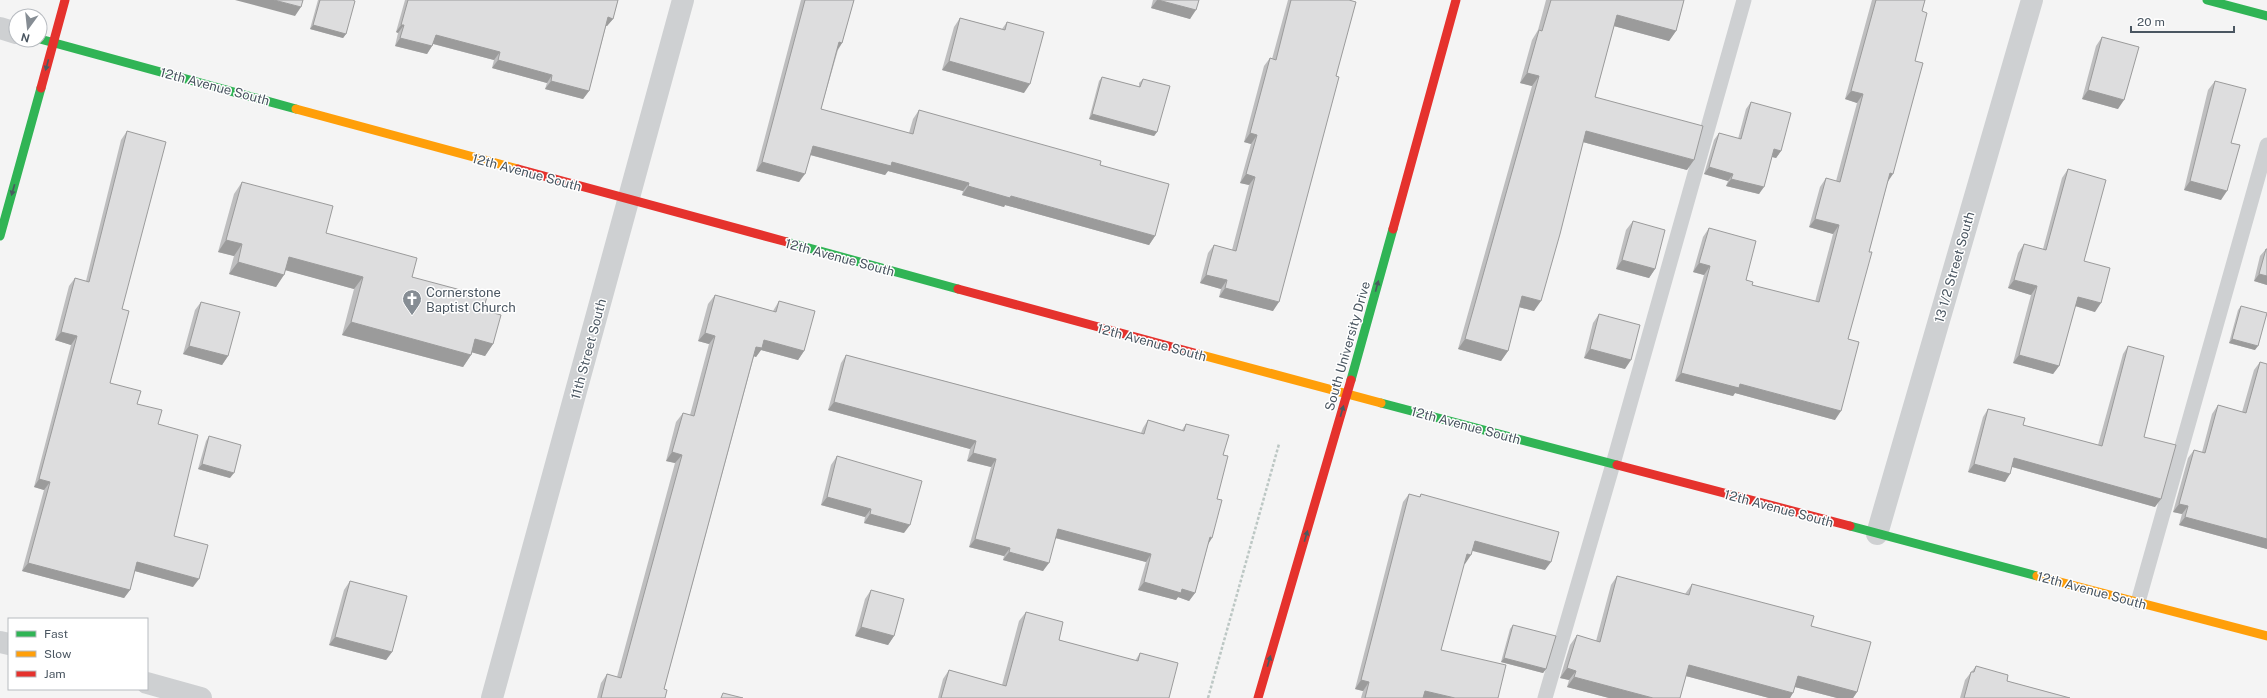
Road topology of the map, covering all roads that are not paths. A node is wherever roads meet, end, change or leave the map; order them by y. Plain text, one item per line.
1 (65, 0) edge
2 (683, 0) edge
3 (1456, 0) edge
4 (1744, 0) edge
5 (2032, 0) edge
6 (2207, 0) edge
7 (2267, 16) edge
8 (48, 41) edge
9 (53, 43) junction
10 (2267, 145) edge
11 (629, 199) junction
12 (0, 236) edge
13 (1348, 394) junction
14 (1614, 464) junction
15 (1877, 534) junction
16 (2138, 602) junction
17 (2267, 636) edge
18 (148, 683) edge
19 (192, 697) edge
20 (492, 698) edge
21 (1258, 698) edge
22 (1545, 698) edge

1 - 9 street
2 - 11 street, 11th Street South
13 -> 3 street, South University Drive
4 - 14 lane
5 - 15 street, 13 1/2 Street South
6 - 7 street
8 - 9 street, 12th Avenue South
9 - 11 street, 12th Avenue South
9 -> 12 street
10 - 16 lane
11 - 13 street, 12th Avenue South
11 - 20 street, 11th Street South
13 - 14 street, 12th Avenue South
21 -> 13 street, South University Drive
14 - 15 street, 12th Avenue South
14 - 22 lane
15 - 16 street, 12th Avenue South
16 - 17 street, 12th Avenue South
18 - 19 street

